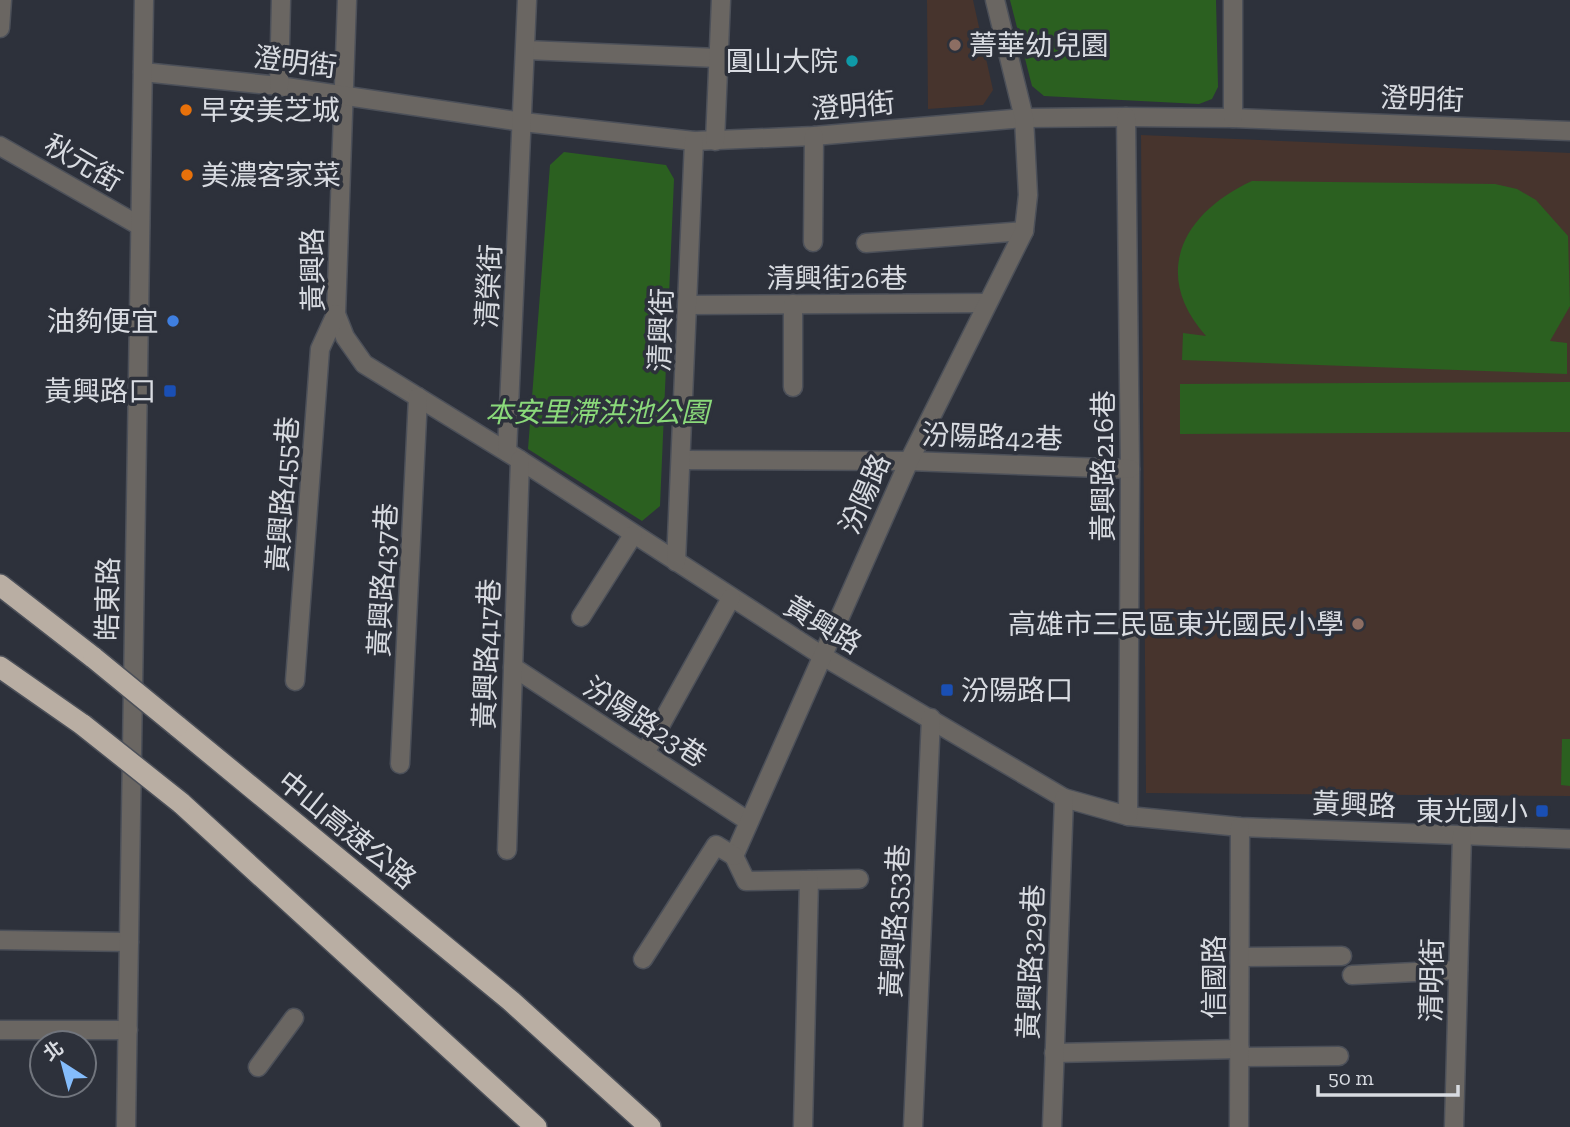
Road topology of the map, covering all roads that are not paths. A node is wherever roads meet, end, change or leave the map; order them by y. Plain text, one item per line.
1 (2, 0) edge
2 (144, 0) edge
3 (281, 0) edge
4 (347, 0) edge
5 (527, 0) edge
6 (721, 0) edge
7 (995, 0) edge
8 (1233, 0) edge
9 (0, 28) edge
10 (526, 50) junction
11 (718, 58) junction
12 (143, 72) junction
13 (279, 86) junction
14 (342, 95) junction
15 (1126, 117) junction
16 (1024, 118) junction
17 (1233, 118) junction
18 (523, 122) junction
19 (1570, 131) edge
20 (814, 136) junction
21 (694, 141) junction
22 (715, 141) junction
23 (0, 146) edge
24 (141, 226) junction
25 (1024, 231) junction
26 (813, 243) dead end
27 (866, 243) dead end
28 (986, 303) junction
29 (793, 304) junction
30 (689, 305) junction
31 (336, 314) junction
32 (793, 387) dead end
33 (418, 397) junction
34 (514, 456) junction
35 (683, 460) junction
36 (909, 461) junction
37 (1130, 469) junction
38 (633, 535) junction
39 (676, 562) junction
40 (0, 585) edge
41 (731, 598) junction
42 (581, 617) dead end
43 (821, 655) junction
44 (0, 667) edge
45 (513, 667) junction
46 (295, 681) dead end
47 (931, 718) junction
48 (645, 753) junction
49 (400, 764) dead end
50 (1065, 799) junction
51 (1128, 816) junction
52 (748, 821) junction
53 (1240, 827) junction
54 (1462, 835) junction
55 (1570, 839) edge
56 (507, 850) dead end
57 (734, 856) junction
58 (859, 879) dead end
59 (809, 880) junction
60 (0, 940) edge
61 (129, 942) junction
62 (1342, 956) dead end
63 (1240, 957) junction
64 (643, 959) dead end
65 (1458, 970) junction
66 (1352, 975) dead end
67 (294, 1018) dead end
68 (0, 1030) edge
69 (128, 1030) junction
70 (1054, 1053) junction
71 (1240, 1053) junction
72 (1339, 1056) dead end
73 (258, 1068) dead end
74 (126, 1127) edge
75 (536, 1127) edge
76 (650, 1127) edge
77 (803, 1127) edge
78 (913, 1127) edge
79 (1052, 1127) edge
80 (1239, 1127) edge
81 (1454, 1127) edge

1 - 9 street
2 - 12 street, 皓東路
3 - 13 street
4 - 14 street, 黃興路
5 - 10 street, 清榮街
6 - 11 street
7 - 16 street, 汾陽路
8 - 17 street
10 - 11 street
10 - 18 street, 清榮街
11 - 22 street
12 - 13 street, 澄明街
12 - 24 street, 皓東路
13 - 14 street, 澄明街
14 - 18 street, 澄明街
14 - 31 street, 黃興路
15 - 16 street, 澄明街
15 - 17 street, 澄明街
15 - 37 street, 黃興路216巷
16 - 20 street, 澄明街
16 - 25 street, 汾陽路
17 - 19 street, 澄明街
18 - 21 street, 澄明街
18 - 34 street, 清榮街
20 - 22 street, 澄明街
20 - 26 street
21 - 22 street, 澄明街
21 - 30 street, 清興街
23 - 24 street, 秋元街
24 - 61 street, 皓東路
25 - 27 street
25 - 28 street, 汾陽路
28 - 29 street, 清興街26巷
28 - 36 street, 汾陽路
29 - 30 street, 清興街26巷
29 - 32 street
30 - 35 street, 清興街
31 - 33 street, 黃興路
31 - 46 street, 黃興路455巷
33 - 34 street, 黃興路
33 - 49 street, 黃興路437巷
34 - 38 street, 黃興路
34 - 45 street, 黃興路417巷
35 - 36 street, 汾陽路42巷
35 - 39 street, 清興街
36 - 37 street, 汾陽路42巷
36 - 43 street, 汾陽路
37 - 51 street, 黃興路216巷
38 - 39 street, 黃興路
38 - 42 street
39 - 41 street, 黃興路
40 - 76 highway, 中山高速公路, bridge
41 - 43 street, 黃興路
41 - 48 street
43 - 47 street, 黃興路
43 - 52 street, 汾陽路
44 - 75 highway, bridge
45 - 48 street, 汾陽路23巷
45 - 56 street, 黃興路417巷
47 - 50 street, 黃興路
47 - 78 street, 黃興路353巷
48 - 52 street, 汾陽路23巷
50 - 51 street, 黃興路
50 - 70 street, 黃興路329巷
51 - 53 street, 黃興路
52 - 57 street, 汾陽路
53 - 54 street, 黃興路
53 - 63 street, 信國路
54 - 55 street, 黃興路
54 - 65 street, 清明街
57 - 59 street
57 - 64 street
58 - 59 street
59 - 77 street
60 - 61 street
61 - 69 street, 皓東路
62 - 63 street
63 - 71 street, 信國路
65 - 66 street
65 - 81 street, 清明街
67 - 73 street
68 - 69 street
69 - 74 street, 皓東路
70 - 71 street
70 - 79 street, 黃興路329巷
71 - 72 street
71 - 80 street, 信國路

